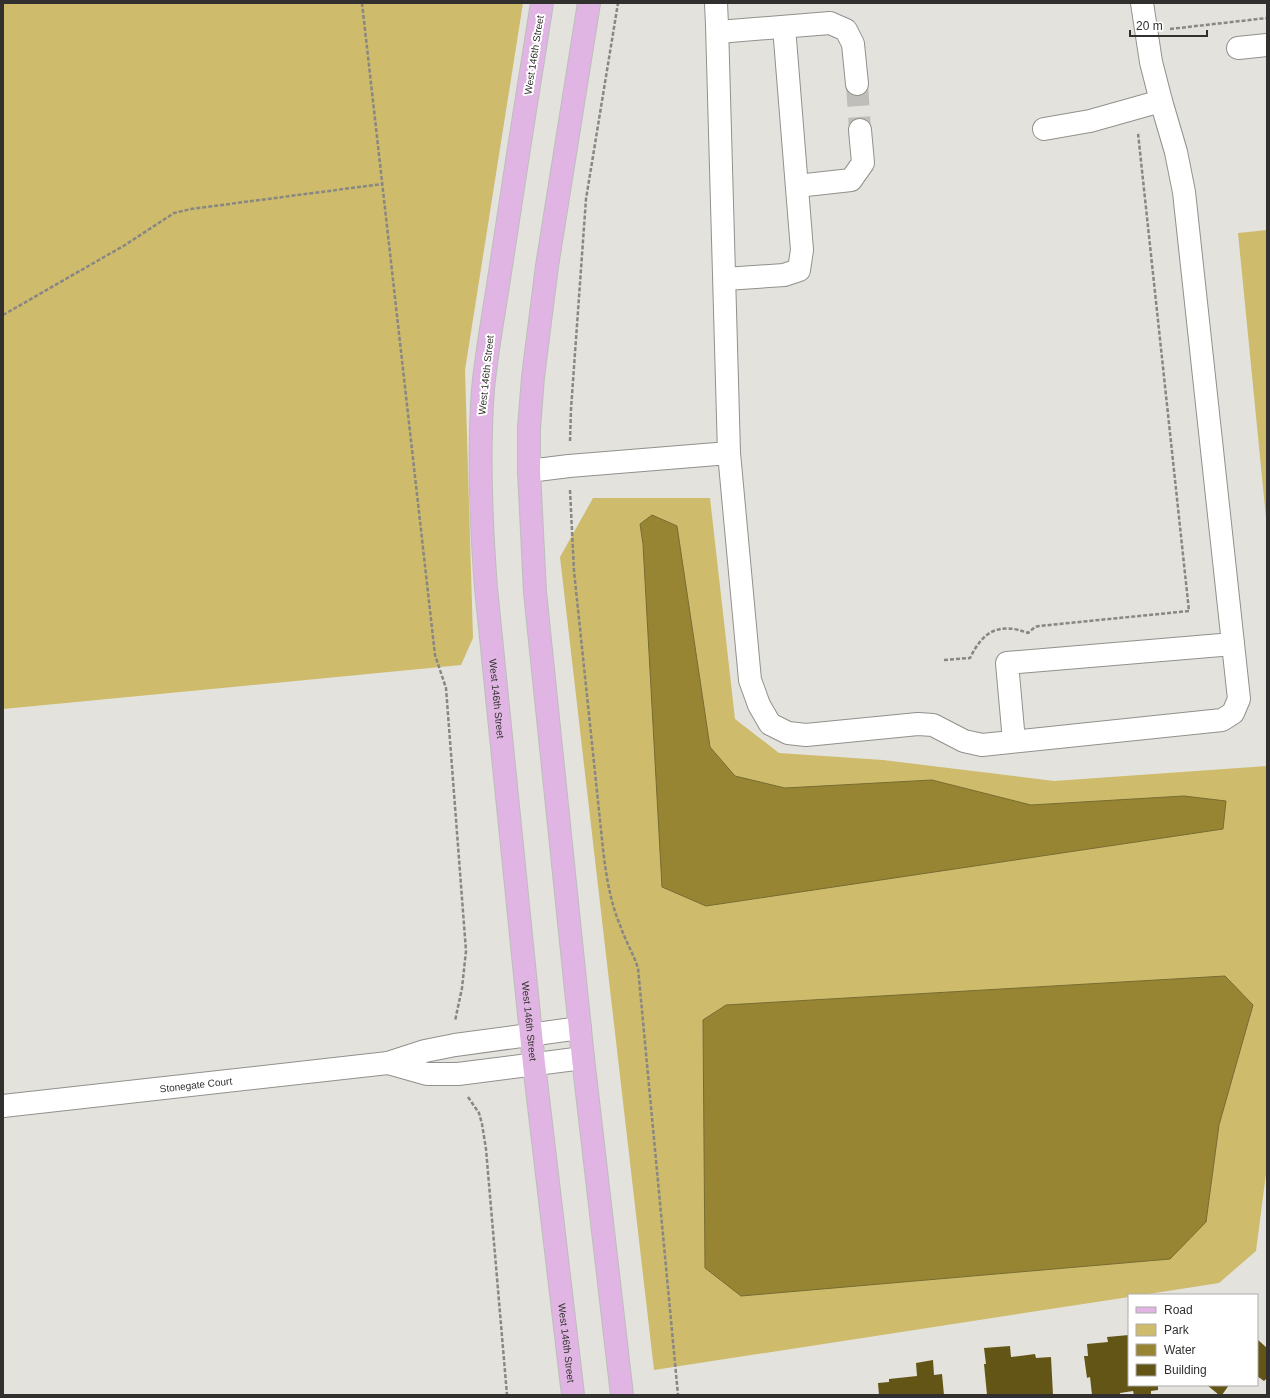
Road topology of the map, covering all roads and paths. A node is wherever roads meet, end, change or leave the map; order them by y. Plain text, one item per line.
1 (362, 3) edge
2 (542, 3) edge
3 (589, 3) edge
4 (618, 3) edge
5 (716, 3) edge
6 (1142, 3) edge
7 (1267, 18) edge
8 (784, 27) junction
9 (1164, 29) dead end
10 (718, 32) junction
11 (1267, 45) edge
12 (1238, 48) dead end
13 (857, 84) tunnel mouth
14 (1161, 101) junction
15 (1137, 126) dead end
16 (1044, 129) dead end
17 (860, 130) tunnel mouth
18 (382, 184) junction
19 (797, 186) junction
20 (725, 279) junction
21 (3, 315) edge
22 (571, 409) dead end
23 (729, 453) junction
24 (529, 471) junction
25 (570, 511) dead end
26 (1233, 644) junction
27 (944, 660) dead end
28 (1014, 741) junction
29 (454, 1024) dead end
30 (580, 1028) junction
31 (532, 1034) junction
32 (583, 1058) junction
33 (388, 1064) junction
34 (534, 1064) junction
35 (465, 1093) dead end
36 (3, 1106) edge
37 (507, 1395) edge
38 (573, 1395) edge
39 (622, 1395) edge
40 (678, 1395) edge

1 - 18 path
2 - 31 main road, West 146th Street
3 - 24 main road
4 - 22 path
5 - 10 street
6 - 14 street
7 - 9 path
8 - 10 street
8 - 13 street
8 - 19 street
10 - 20 street
11 - 12 street
14 - 16 street
14 - 26 street
15 - 27 path
17 - 19 street
18 - 21 path
18 - 29 path
19 - 20 street
20 - 23 street
23 - 24 street
23 - 28 street
24 - 30 main road
25 - 40 path
26 - 28 street
26 - 28 street
30 - 31 street, Stonegate Court
30 - 32 main road
31 - 33 street, Stonegate Court
31 - 34 main road, West 146th Street
32 - 34 street, Stonegate Court
32 - 39 main road
33 - 34 street, Stonegate Court
33 - 36 street, Stonegate Court
34 - 38 main road, West 146th Street
35 - 37 path

